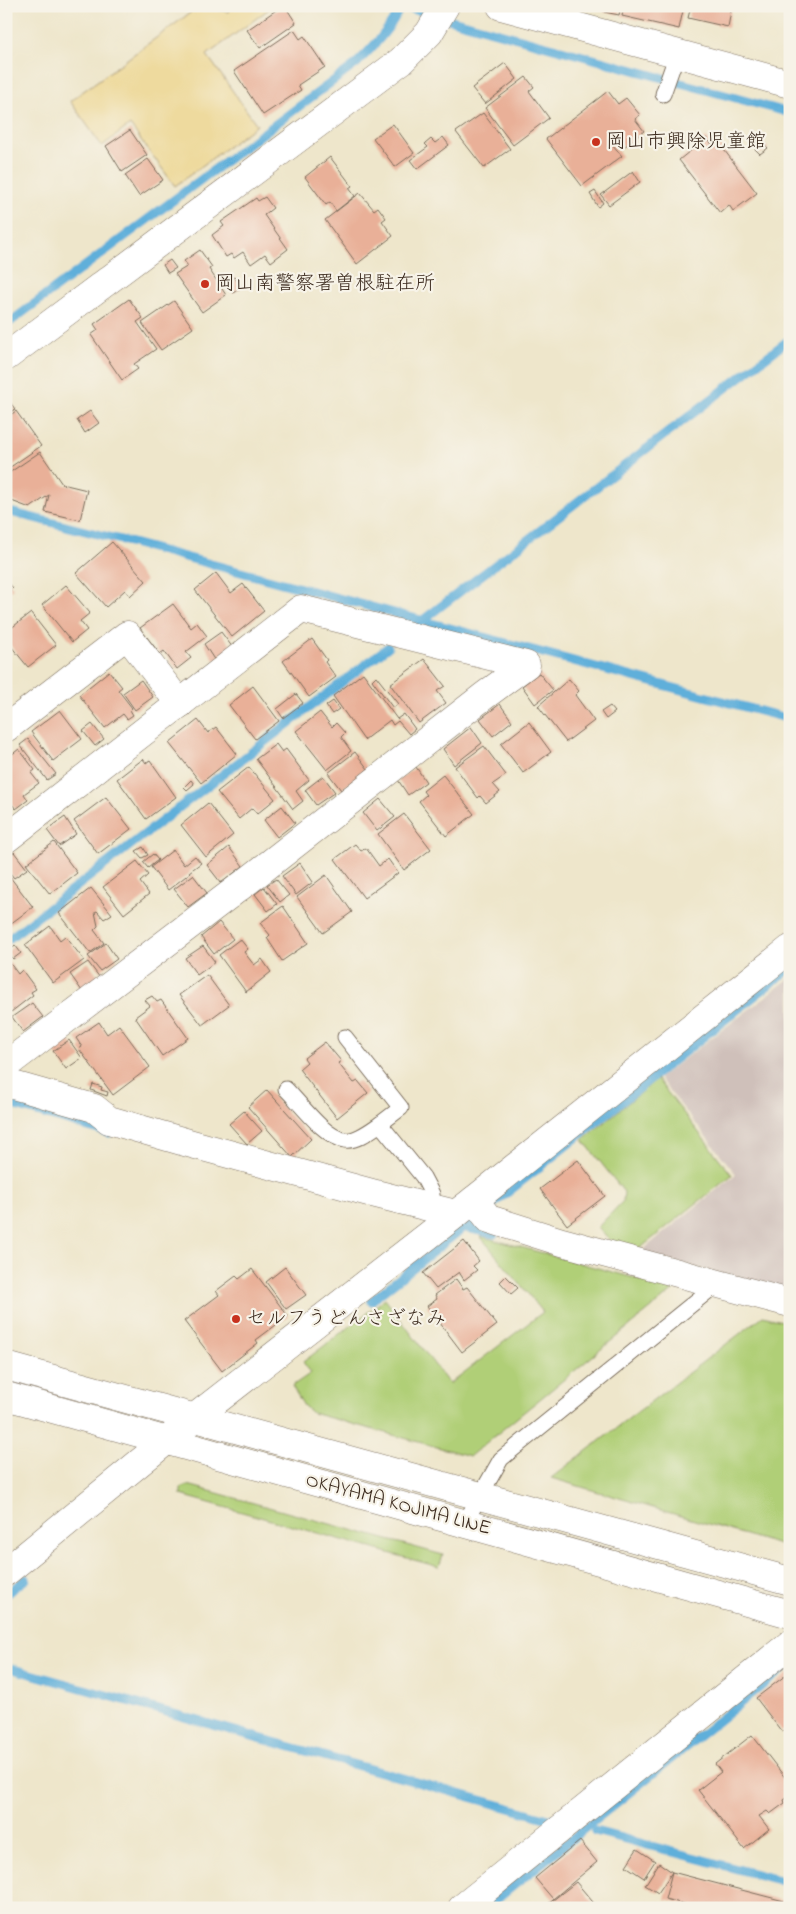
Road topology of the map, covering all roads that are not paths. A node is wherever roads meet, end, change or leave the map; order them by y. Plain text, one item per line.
1 (501, 6) edge
2 (440, 14) edge
3 (675, 60) junction
4 (790, 84) edge
5 (664, 92) dead end
6 (6, 357) edge
7 (180, 704) junction
8 (6, 728) edge
9 (6, 839) edge
10 (790, 949) edge
11 (345, 1037) dead end
12 (6, 1065) edge
13 (6, 1083) edge
14 (286, 1089) dead end
15 (380, 1124) junction
16 (466, 1209) junction
17 (714, 1286) junction
18 (790, 1304) edge
19 (6, 1366) edge
20 (6, 1396) edge
21 (194, 1418) junction
22 (165, 1441) junction
23 (480, 1496) junction
24 (464, 1524) junction
25 (6, 1572) edge
26 (790, 1581) edge
27 (790, 1614) edge
28 (790, 1644) edge
29 (462, 1908) edge

1 - 3 street
2 - 6 street
3 - 4 street
3 - 5 lane
7 - 8 street
7 - 9 street
7 - 12 street
10 - 16 street
11 - 15 lane
13 - 16 street
14 - 15 lane
15 - 16 lane
16 - 17 street
16 - 21 street
17 - 18 street
17 - 23 lane
19 - 21 street, OKAYAMA KOJIMA LINE
20 - 22 street, OKAYAMA KOJIMA LINE
21 - 22 street
21 - 23 street, OKAYAMA KOJIMA LINE
22 - 24 street, OKAYAMA KOJIMA LINE
22 - 25 street
23 - 24 lane
23 - 26 street, OKAYAMA KOJIMA LINE
24 - 27 street, OKAYAMA KOJIMA LINE
28 - 29 street

